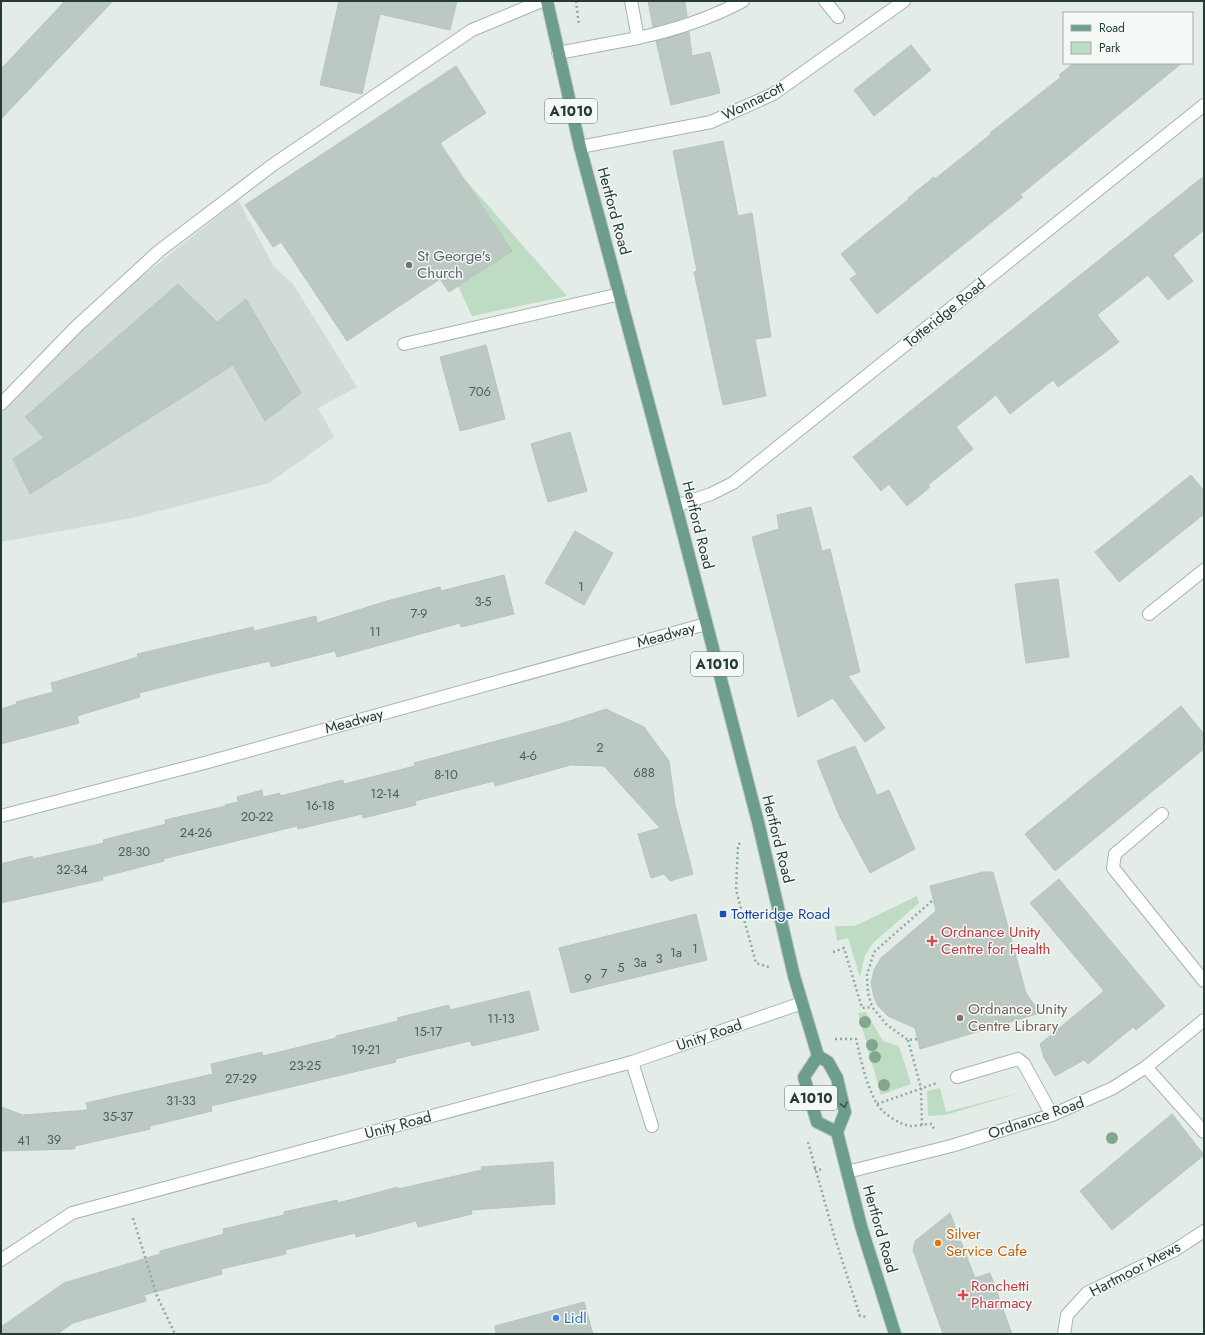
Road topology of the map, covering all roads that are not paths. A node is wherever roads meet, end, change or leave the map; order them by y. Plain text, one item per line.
1 (542, 1) edge
2 (547, 1) edge
3 (631, 1) edge
4 (743, 1) edge
5 (825, 1) edge
6 (904, 1) edge
7 (838, 17) dead end
8 (638, 38) junction
9 (558, 53) junction
10 (1204, 105) edge
11 (580, 147) junction
12 (620, 294) junction
13 (404, 344) dead end
14 (1, 404) edge
15 (676, 506) junction
16 (1204, 570) edge
17 (1149, 614) dead end
18 (706, 624) junction
19 (1162, 814) dead end
20 (1, 816) edge
21 (1204, 981) edge
22 (802, 1003) junction
23 (1204, 1020) edge
24 (818, 1056) junction
25 (632, 1062) junction
26 (1146, 1066) junction
27 (957, 1077) road end
28 (1052, 1115) junction
29 (652, 1126) dead end
30 (837, 1132) junction
31 (1204, 1132) edge
32 (847, 1172) junction
33 (1204, 1231) edge
34 (1, 1260) edge
35 (895, 1334) edge
36 (1064, 1334) edge

1 - 14 street
2 - 9 main road, Hertford Road / A1010
3 - 8 street
4 - 8 street
5 - 7 street
6 - 11 street, Wonnacott
8 - 9 street
9 - 11 main road, Hertford Road / A1010
10 - 15 street, Totteridge Road
11 - 12 main road, Hertford Road / A1010
12 - 13 street
12 - 15 main road, Hertford Road / A1010
15 - 18 main road, Hertford Road / A1010
16 - 17 street
18 - 20 street, Meadway
18 - 22 main road, Hertford Road / A1010
19 - 21 street
22 - 24 main road, Hertford Road / A1010
22 - 25 street, Unity Road
23 - 26 street, Ordnance Road
24 -> 30 main road, Hertford Road / A1010
24 - 30 main road, A1010
25 - 29 street
25 - 34 street, Unity Road
26 - 28 street, Ordnance Road
26 - 31 street
27 - 28 street
28 - 32 street, Ordnance Road
30 - 32 main road, Hertford Road / A1010
32 - 35 main road, Hertford Road / A1010
33 - 36 street, Hartmoor Mews

